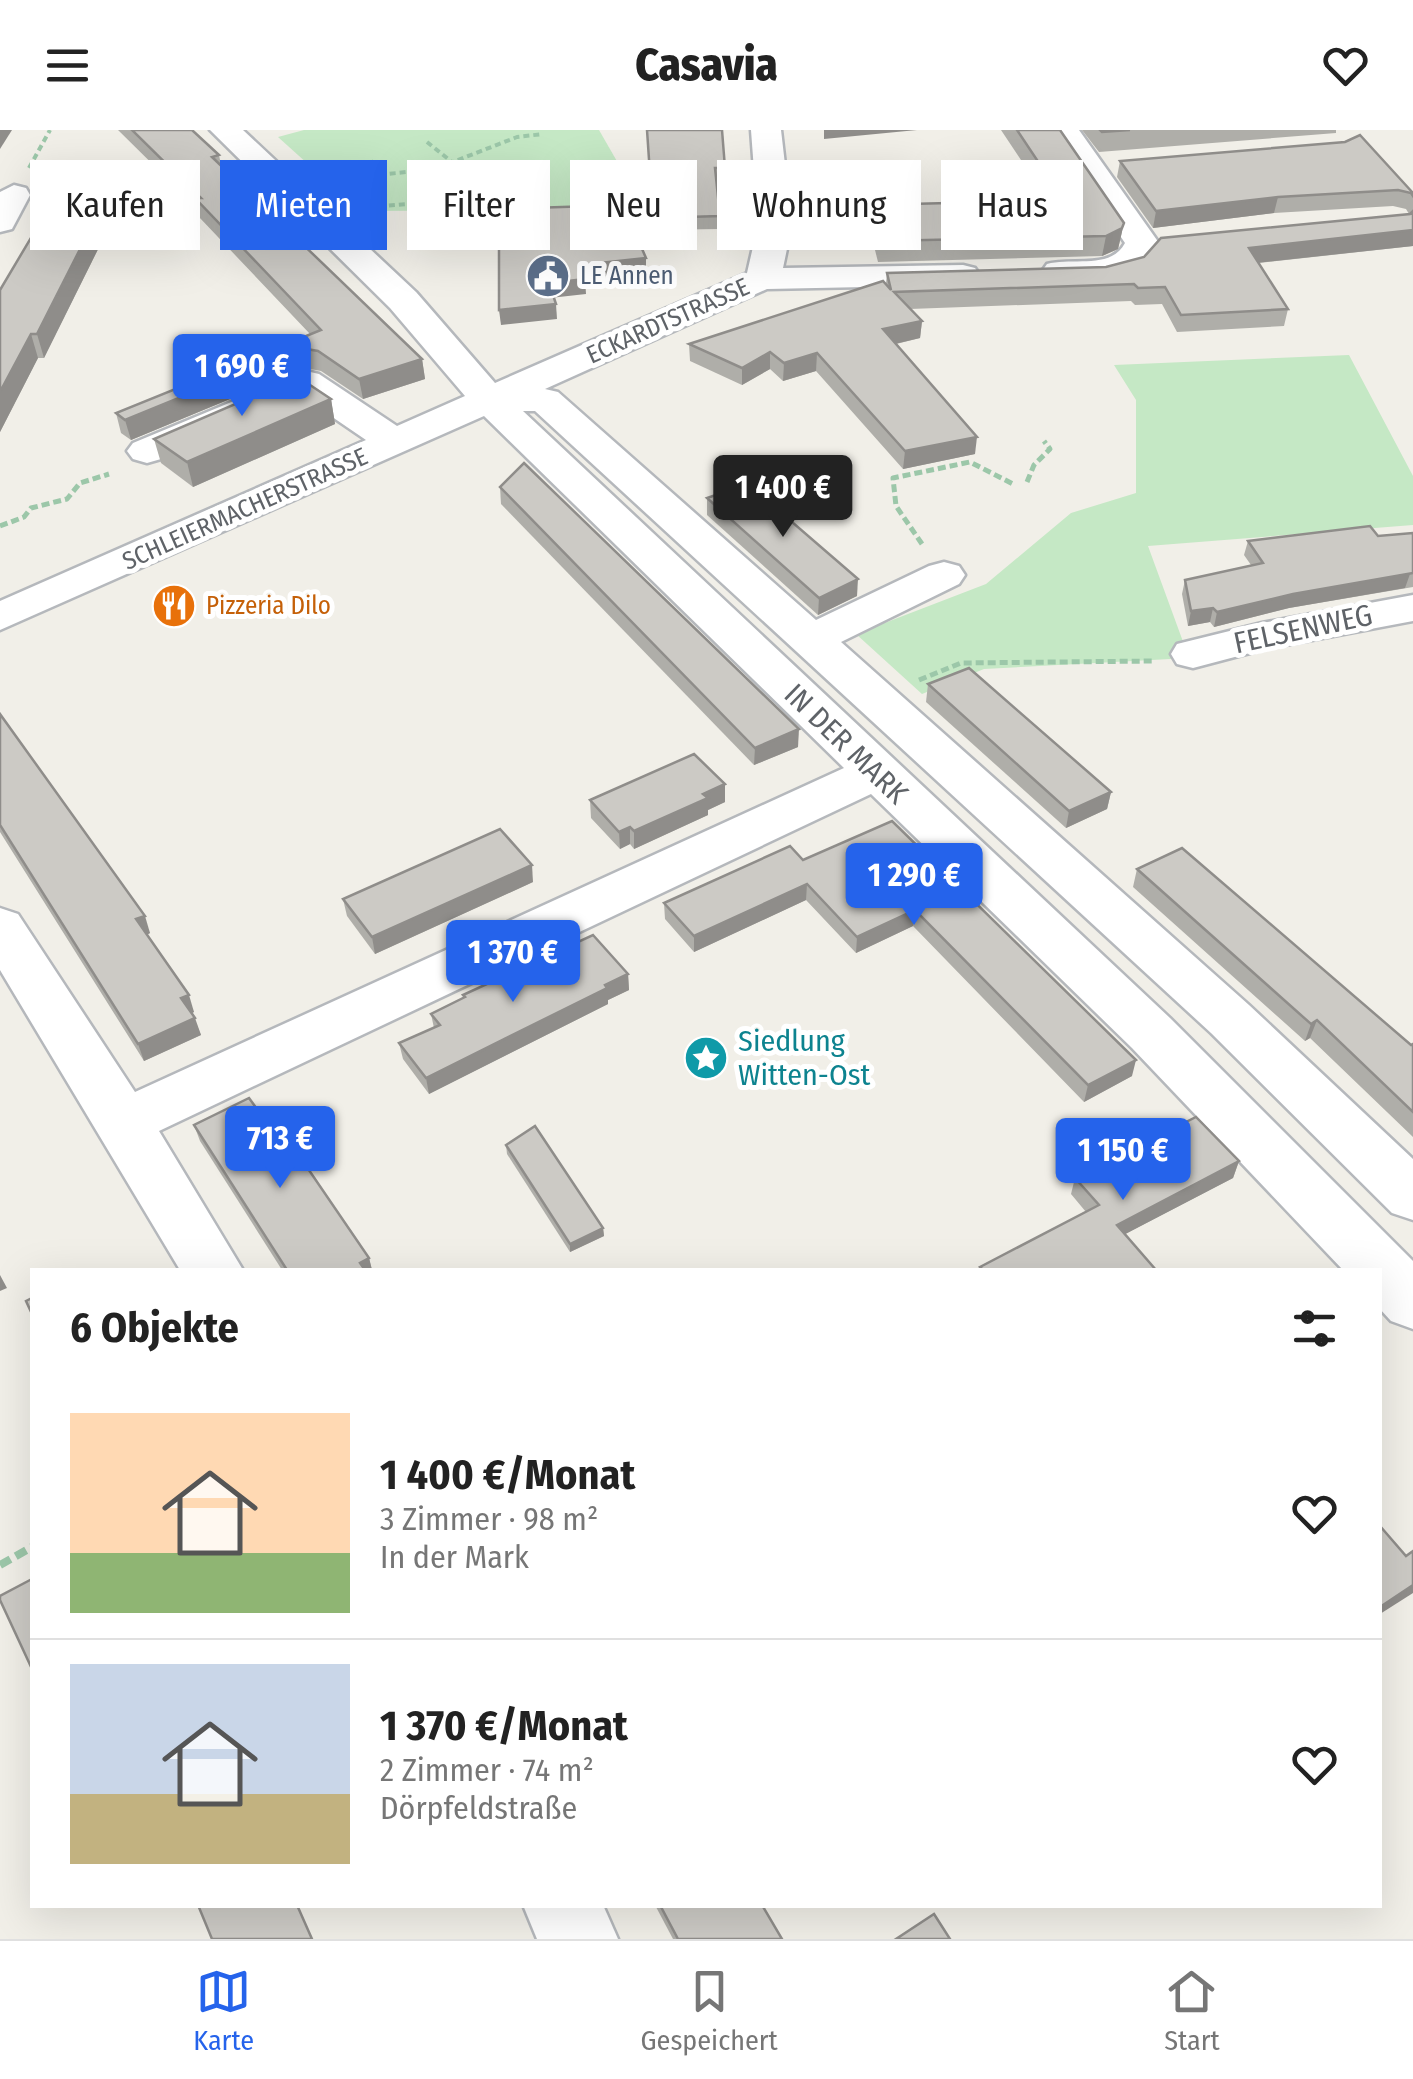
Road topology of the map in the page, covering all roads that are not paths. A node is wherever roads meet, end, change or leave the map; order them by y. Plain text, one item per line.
1 (225, 130) edge
2 (766, 130) edge
3 (1063, 130) edge
4 (1126, 164) edge
5 (1088, 166) junction
6 (1177, 240) edge
7 (1142, 243) junction
8 (1028, 272) edge
9 (990, 274) edge
10 (762, 280) junction
11 (489, 400) junction
12 (395, 442) junction
13 (147, 451) dead end
14 (938, 562) road end
15 (1413, 608) edge
16 (0, 617) edge
17 (812, 639) junction
18 (1193, 654) road end
19 (876, 772) junction
20 (0, 927) edge
21 (124, 1122) junction
22 (1413, 1196) edge
23 (211, 1268) edge
24 (1367, 1268) edge
25 (1382, 1284) edge
26 (1401, 1305) edge
27 (563, 1908) edge
28 (578, 1939) edge

1 - 11 street, IN DER MARK
2 - 10 street, ECKARDTSTRASSE
3 - 5 street
4 - 5 street
5 - 7 street
6 - 7 street
7 - 8 street
9 - 10 street
10 - 11 street, ECKARDTSTRASSE
11 - 12 street, SCHLEIERMACHERSTRASSE
11 - 17 street, IN DER MARK
11 - 19 street, IN DER MARK
12 - 13 street
12 - 16 street, SCHLEIERMACHERSTRASSE
14 - 17 street
15 - 18 street, FELSENWEG
17 - 22 street, IN DER MARK
19 - 21 street
19 - 24 street, IN DER MARK
20 - 21 street
21 - 23 street
25 - 26 street, IN DER MARK
27 - 28 street

